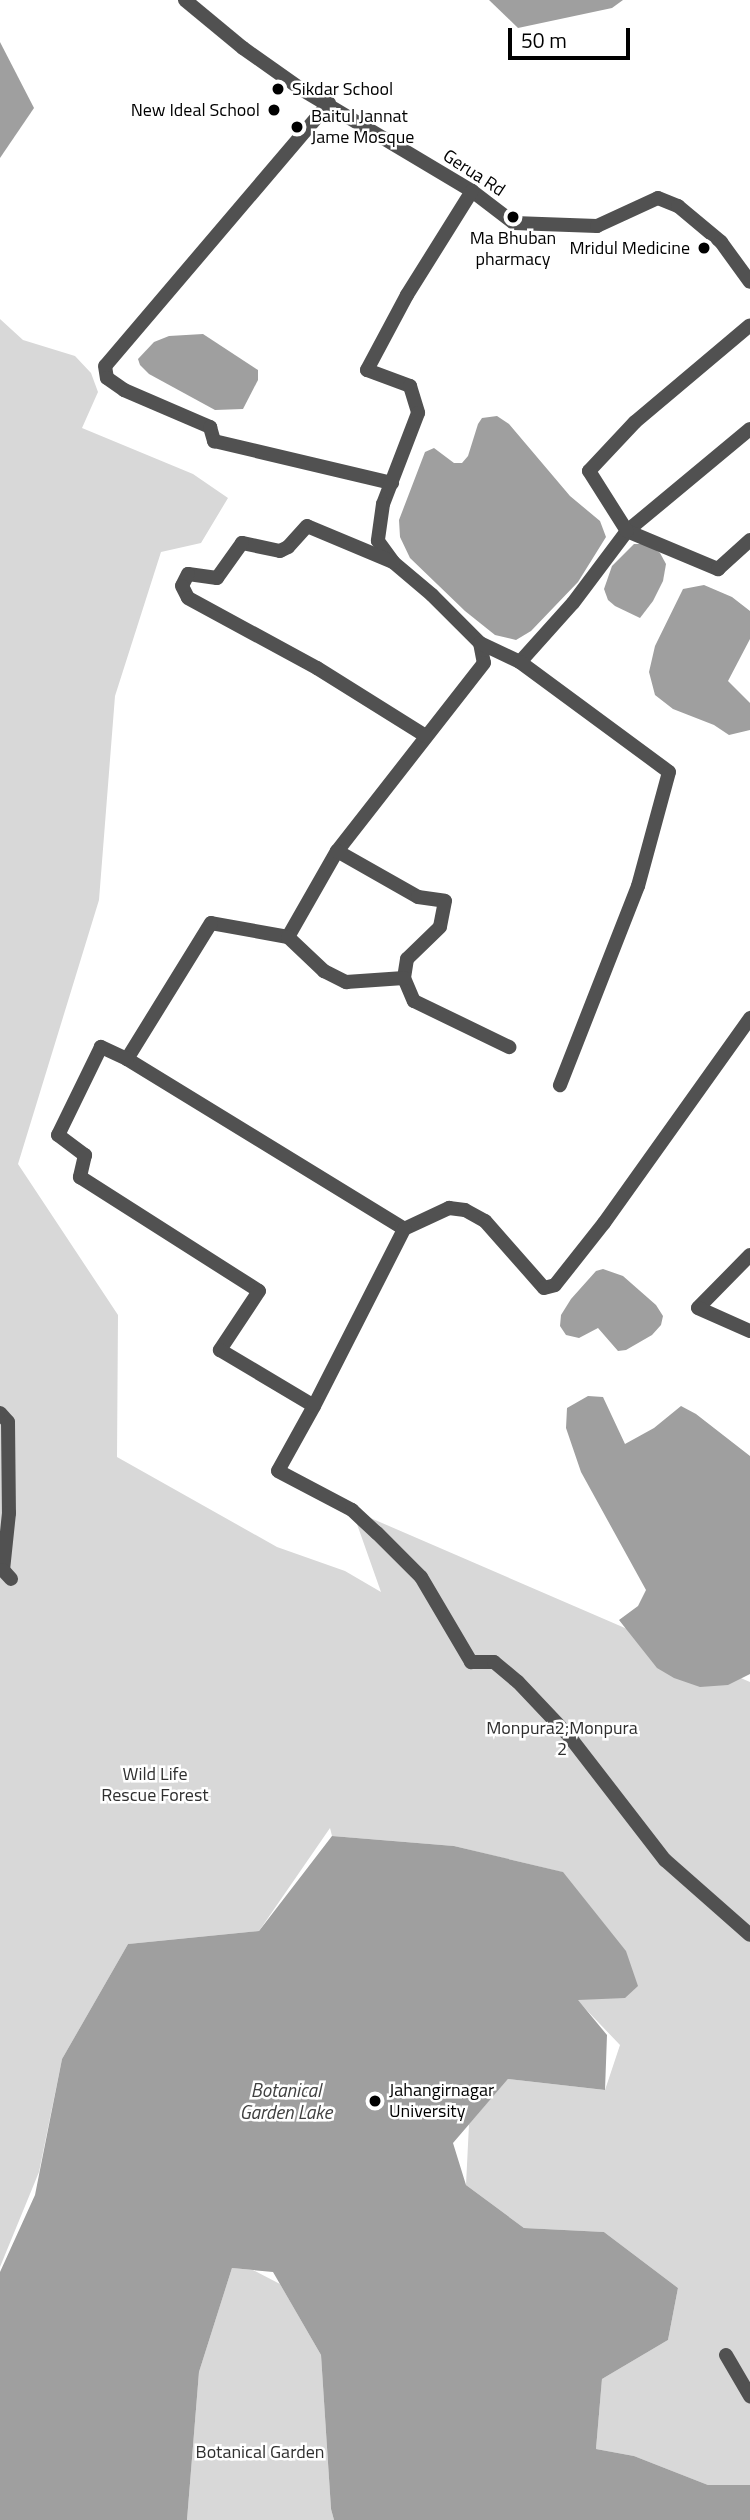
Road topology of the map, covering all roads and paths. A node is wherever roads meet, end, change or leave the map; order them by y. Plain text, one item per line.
1 (185, 0) edge
2 (329, 103) junction
3 (471, 191) junction
4 (750, 282) edge
5 (750, 325) edge
6 (750, 429) edge
7 (392, 483) junction
8 (627, 531) junction
9 (750, 540) edge
10 (393, 562) junction
11 (480, 643) junction
12 (520, 662) junction
13 (426, 736) junction
14 (337, 851) junction
15 (288, 937) junction
16 (404, 978) junction
17 (750, 1018) edge
18 (509, 1047) dead end
19 (127, 1059) junction
20 (561, 1085) dead end
21 (404, 1229) junction
22 (750, 1255) edge
23 (750, 1331) edge
24 (314, 1406) junction
25 (0, 1413) edge
26 (11, 1579) dead end
27 (750, 1935) edge
28 (726, 2355) dead end
29 (750, 2396) edge

1 - 2 street, Gerua Rd
2 - 3 street, Gerua Rd
2 - 7 street
3 - 4 street, Gerua Rd
3 - 7 street
5 - 8 street
6 - 8 street
7 - 10 street
8 - 9 street
8 - 12 street
10 - 11 street
10 - 13 street
11 - 12 street
11 - 13 street
12 - 20 street
13 - 14 street
14 - 15 street
14 - 16 street
15 - 16 street
15 - 19 street
16 - 18 street
17 - 21 street
19 - 21 street
19 - 24 street
21 - 24 street
22 - 23 street
24 - 27 street
25 - 26 street
28 - 29 street

